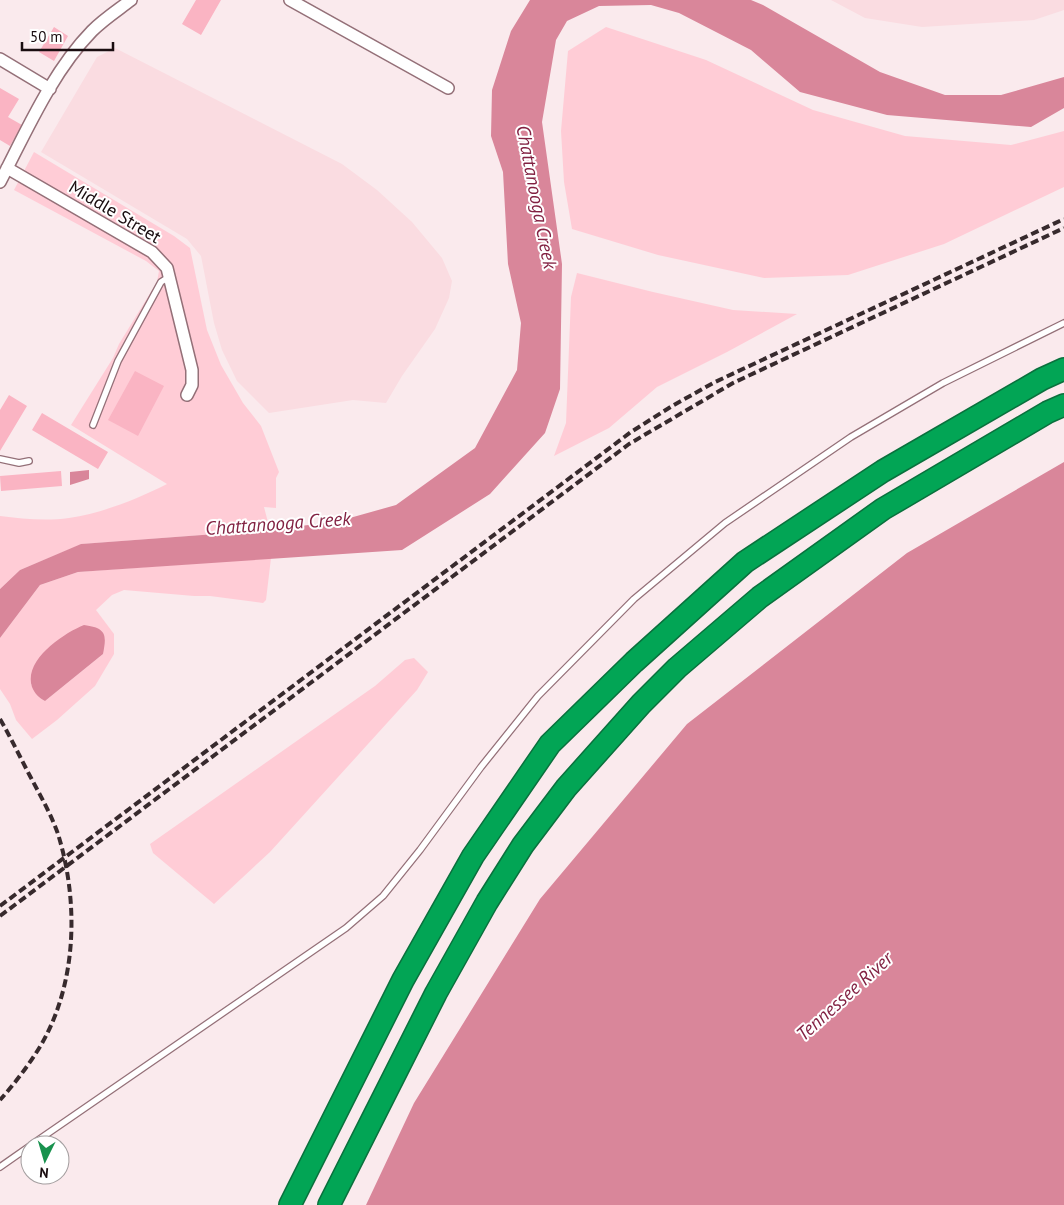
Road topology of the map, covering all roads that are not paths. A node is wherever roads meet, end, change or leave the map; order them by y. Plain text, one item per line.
1 (132, 0) edge
2 (290, 0) edge
3 (0, 60) edge
4 (448, 88) dead end
5 (50, 89) junction
6 (7, 168) junction
7 (0, 182) edge
8 (169, 277) junction
9 (1064, 323) edge
10 (1064, 369) edge
11 (188, 395) dead end
12 (1064, 405) edge
13 (93, 425) dead end
14 (0, 459) edge
15 (29, 460) dead end
16 (45, 1135) edge
17 (20, 1153) edge
18 (0, 1168) edge
19 (290, 1205) edge
20 (329, 1205) edge

1 - 5 street
2 - 4 street
3 - 5 street
5 - 6 street
6 - 7 street
6 - 8 street, Middle Street
8 - 11 street, Middle Street
8 - 13 lane
9 - 16 lane
10 - 19 highway
12 - 20 highway
14 - 15 lane
17 - 18 lane

